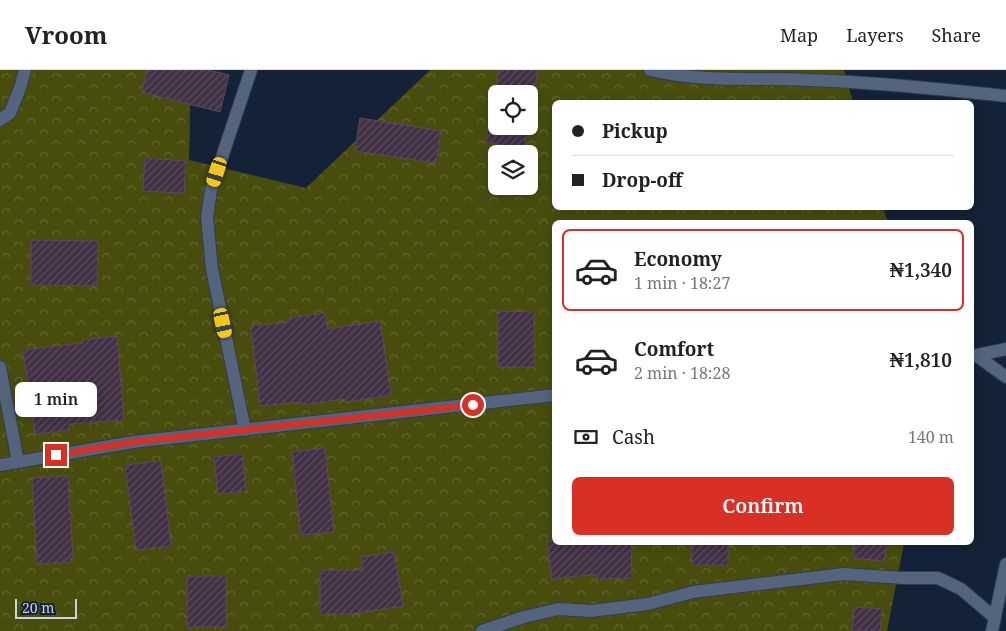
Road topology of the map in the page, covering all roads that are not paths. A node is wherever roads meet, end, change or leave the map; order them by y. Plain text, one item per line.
1 (25, 70) edge
2 (251, 70) edge
3 (650, 70) edge
4 (1006, 96) edge
5 (0, 120) edge
6 (1006, 349) edge
7 (975, 356) edge
8 (0, 366) edge
9 (1006, 377) edge
10 (552, 395) edge
11 (245, 430) junction
12 (18, 462) junction
13 (0, 465) edge
14 (1006, 564) edge
15 (995, 618) junction
16 (482, 631) edge
17 (992, 631) edge

1 - 5 street
2 - 11 street
3 - 4 street
6 - 7 street
7 - 9 street
8 - 12 street
10 - 11 street
11 - 12 street
12 - 13 street
14 - 15 street
15 - 16 street
15 - 17 street

